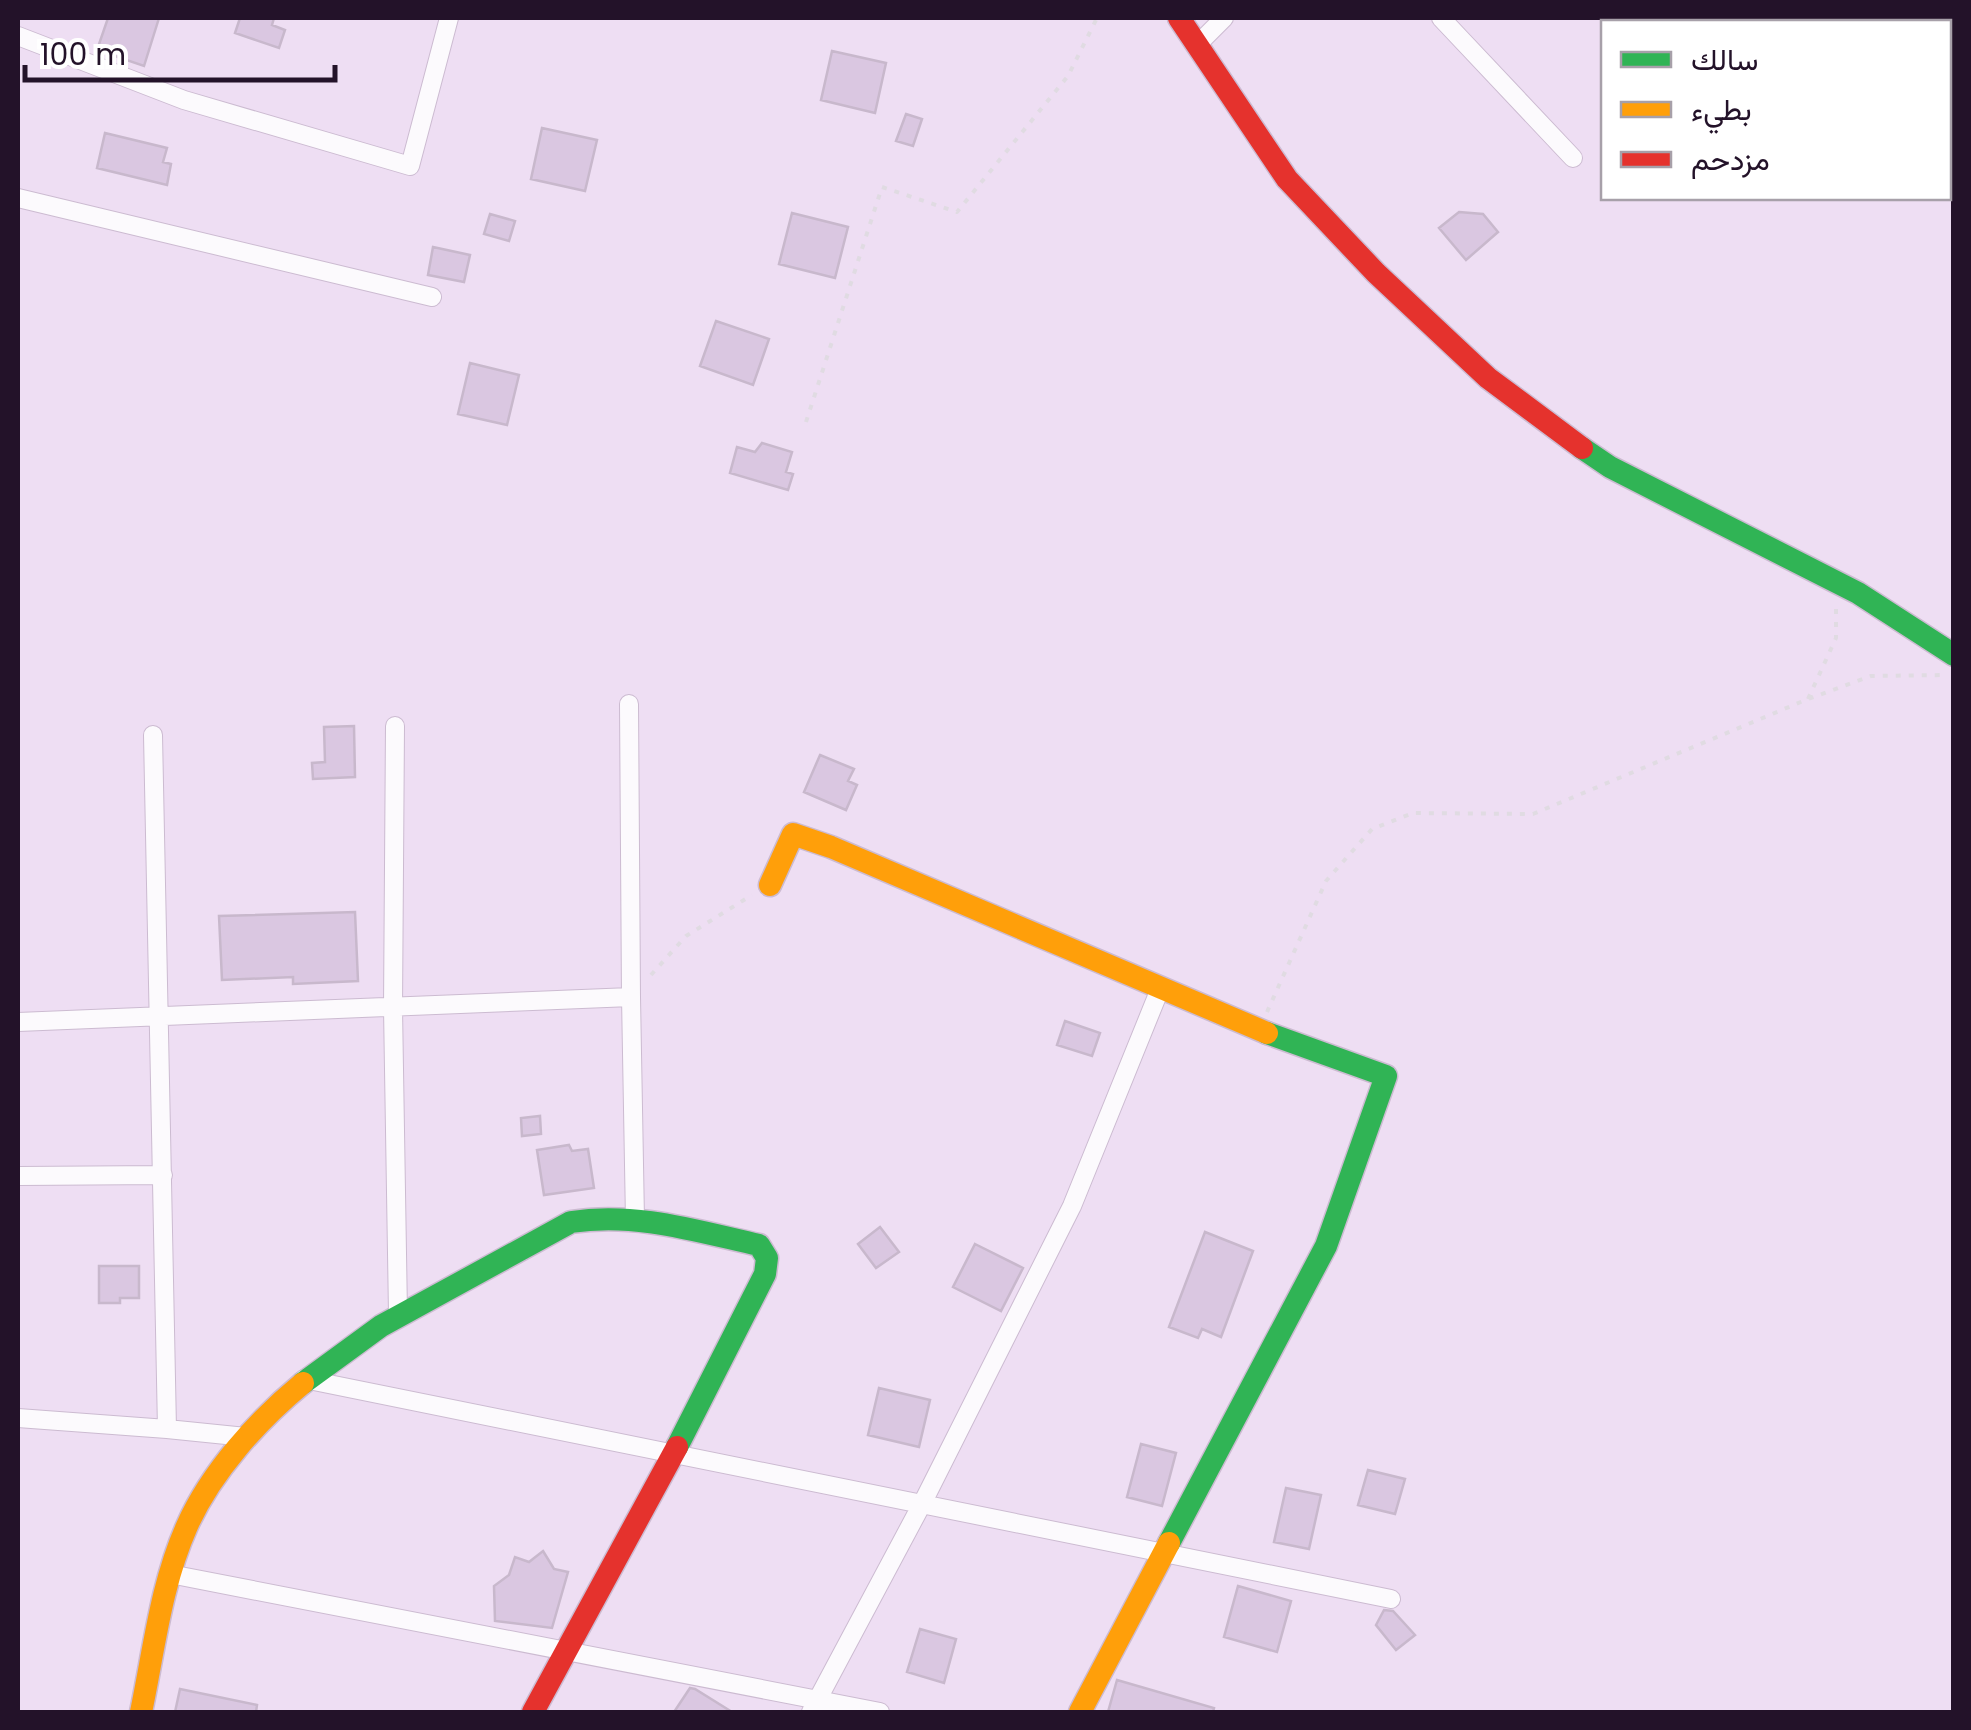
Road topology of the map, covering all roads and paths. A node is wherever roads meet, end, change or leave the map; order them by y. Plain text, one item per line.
1 (449, 18) edge
2 (1097, 18) edge
3 (1178, 18) edge
4 (1224, 18) edge
5 (1441, 18) edge
6 (18, 36) edge
7 (1197, 45) junction
8 (1573, 158) dead end
9 (18, 198) edge
10 (432, 297) dead end
11 (806, 422) dead end
12 (1836, 581) junction
13 (1954, 655) edge
14 (1954, 677) edge
15 (1808, 699) junction
16 (629, 704) dead end
17 (395, 726) dead end
18 (154, 735) dead end
19 (770, 885) joint
20 (1160, 989) junction
21 (630, 997) junction
22 (393, 1008) junction
23 (158, 1016) junction
24 (18, 1022) edge
25 (1240, 1024) junction
26 (163, 1175) junction
27 (18, 1176) edge
28 (634, 1220) junction
29 (398, 1314) junction
30 (304, 1379) junction
31 (18, 1418) edge
32 (167, 1429) junction
33 (246, 1438) junction
34 (674, 1452) junction
35 (923, 1502) junction
36 (1166, 1552) junction
37 (170, 1574) junction
38 (1391, 1599) dead end
39 (567, 1651) junction
40 (815, 1706) edge
41 (142, 1712) edge
42 (533, 1712) edge
43 (880, 1712) edge
44 (1080, 1712) edge

1 - 6 street
2 - 11 path
3 - 7 street
4 - 7 street
5 - 8 street
7 - 12 street
9 - 10 street
12 - 13 street
12 - 15 path
14 - 15 path
15 - 25 path
16 - 21 street
17 - 22 street
18 - 23 street
19 - 20 street
19 - 21 path
20 - 25 street
20 - 35 street
21 - 22 street
21 - 28 street
22 - 23 street
22 - 29 street
23 - 24 street
23 - 26 street
25 - 36 street
26 - 27 street
26 - 32 street
28 - 29 street
28 - 34 street
29 - 30 street
30 - 33 street
30 - 34 street
31 - 32 street
32 - 33 street
33 - 37 street
34 - 35 street
34 - 39 street
35 - 36 street
35 - 40 street
36 - 38 street
36 - 44 street
37 - 39 street
37 - 41 street
39 - 40 street
39 - 42 street
40 - 43 street

